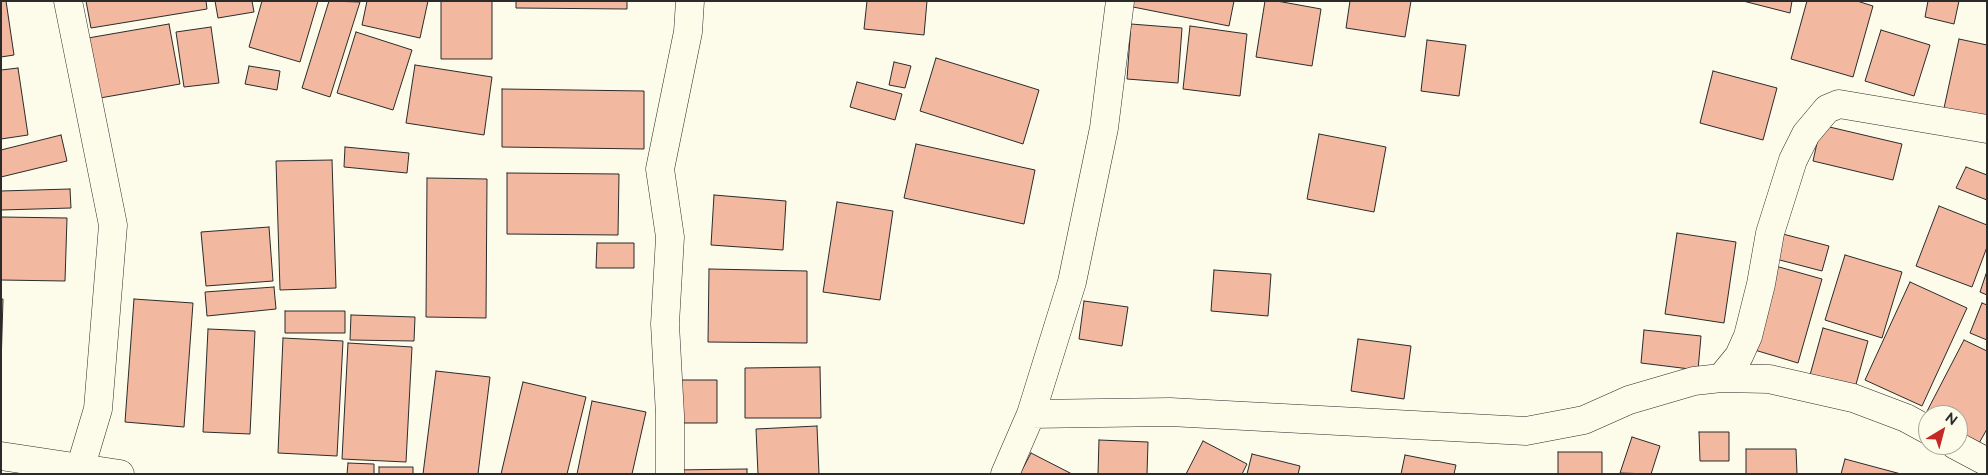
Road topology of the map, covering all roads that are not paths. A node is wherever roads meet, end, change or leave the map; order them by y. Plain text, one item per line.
1 (68, 1) edge
2 (690, 1) edge
3 (1120, 1) edge
4 (1987, 129) edge
5 (1721, 378) junction
6 (1032, 414) junction
7 (1918, 425) edge
8 (1968, 452) edge
9 (1, 456) edge
10 (1987, 462) edge
11 (80, 469) junction
12 (120, 474) edge
13 (670, 474) edge
14 (1004, 474) edge

1 - 11 street
2 - 13 street
3 - 6 street
4 - 5 street
5 - 6 street
5 - 7 street
6 - 14 street
8 - 10 street
9 - 11 street
11 - 12 street

